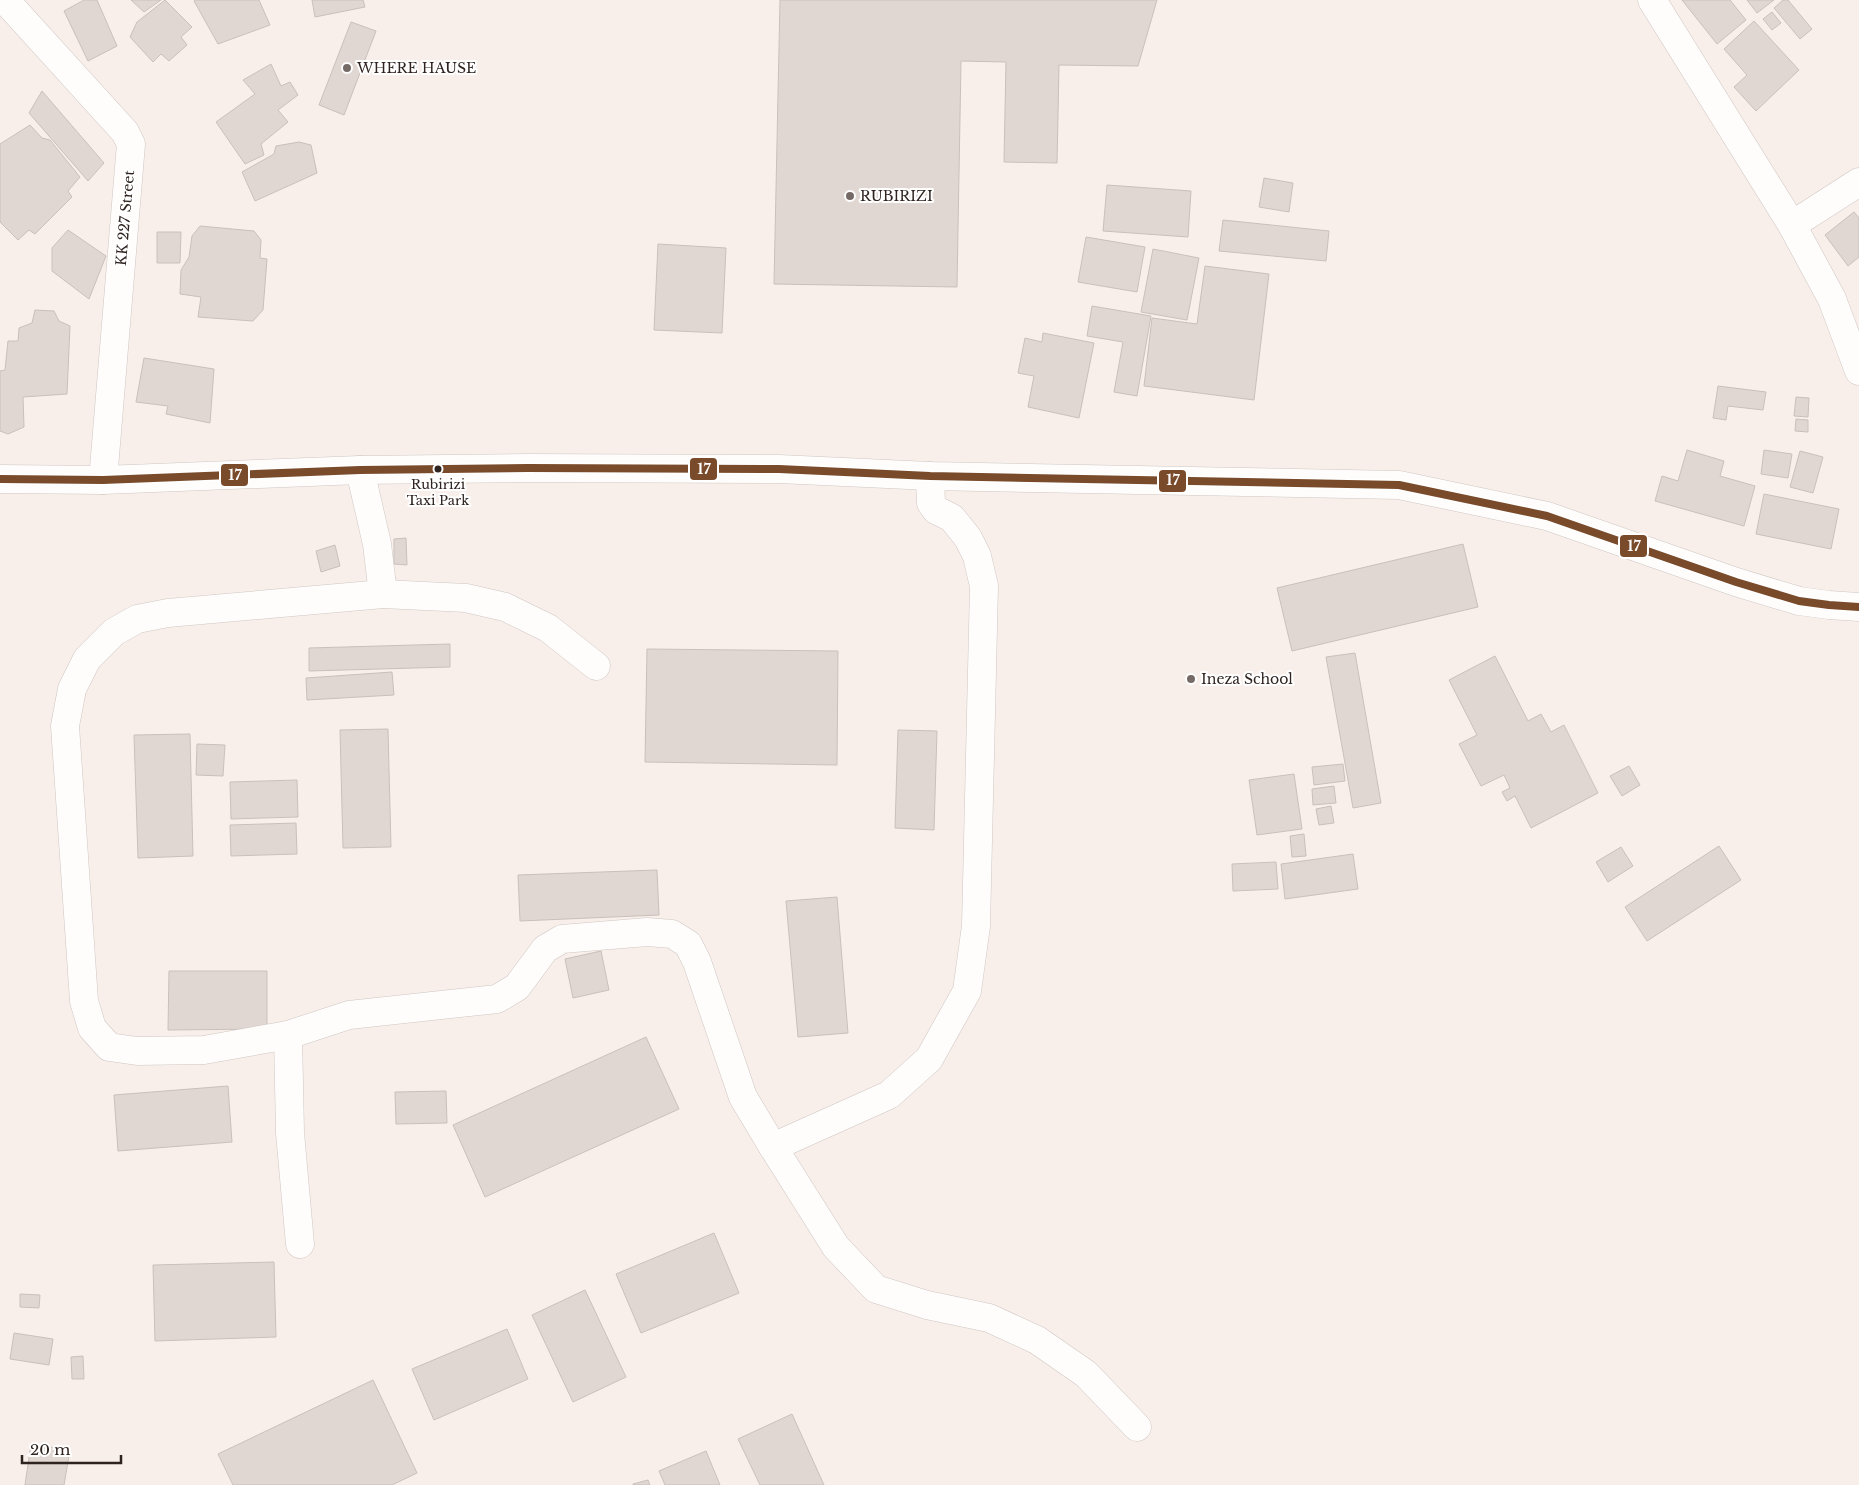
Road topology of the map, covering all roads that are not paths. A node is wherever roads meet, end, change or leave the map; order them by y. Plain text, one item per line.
1 (1654, 0) edge
2 (8, 1) edge
3 (1859, 182) edge
4 (1792, 225) junction
5 (1859, 372) edge
6 (360, 470) junction
7 (930, 476) junction
8 (0, 479) edge
9 (103, 480) junction
10 (383, 594) junction
11 (1859, 607) edge
12 (596, 666) dead end
13 (288, 1035) junction
14 (773, 1148) junction
15 (300, 1244) dead end
16 (1137, 1427) dead end

1 - 4 main road
2 - 9 main road, KK 227 Street
3 - 4 main road
4 - 5 main road
6 - 7 main road
6 - 9 main road
6 - 10 main road
7 - 11 main road
7 - 14 main road
8 - 9 main road
10 - 12 main road
10 - 13 main road
13 - 14 main road
13 - 15 main road
14 - 16 main road

